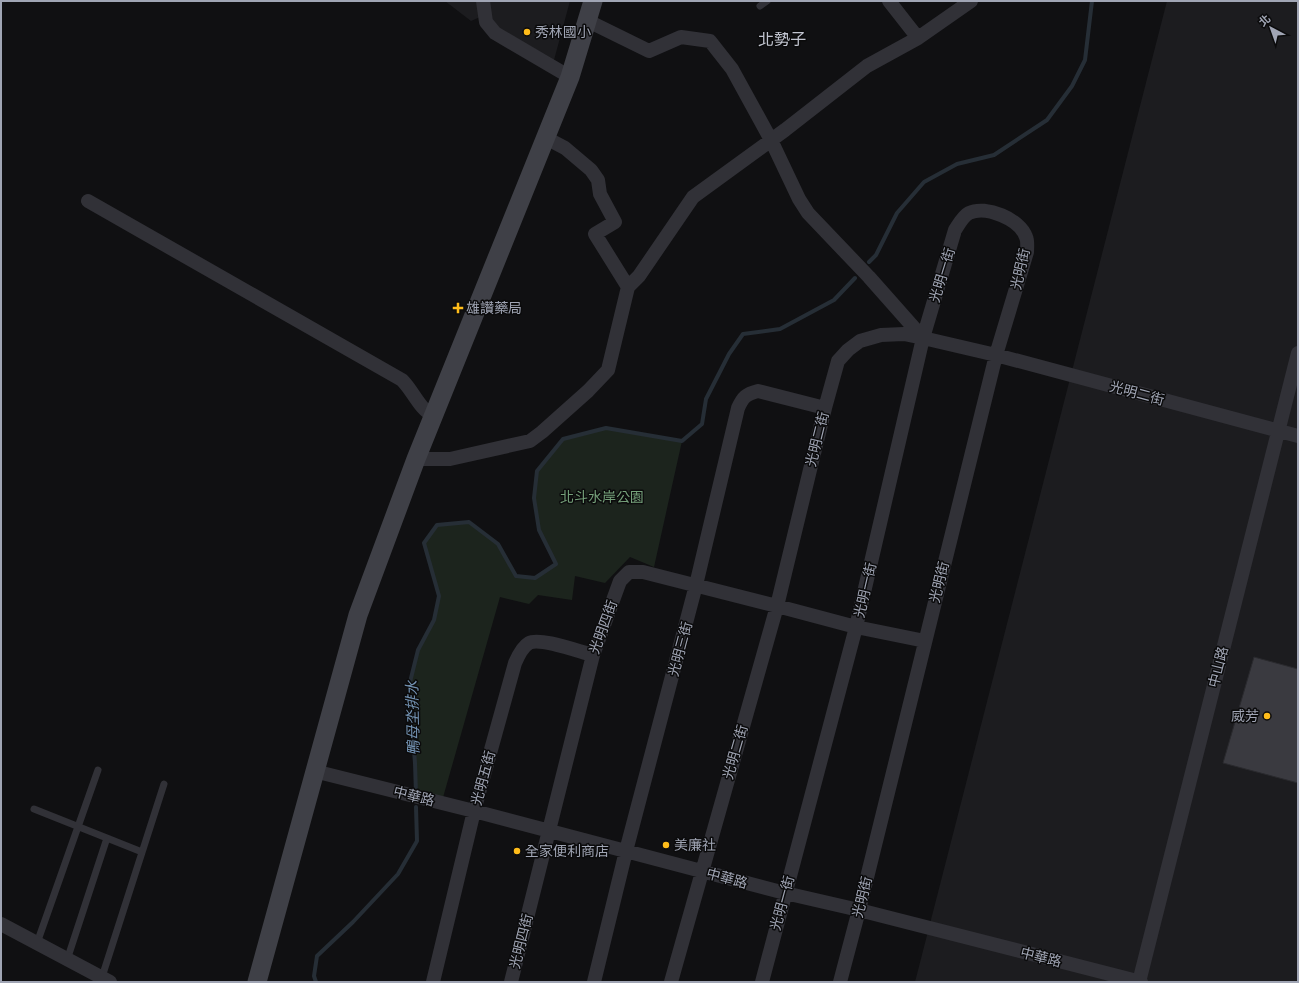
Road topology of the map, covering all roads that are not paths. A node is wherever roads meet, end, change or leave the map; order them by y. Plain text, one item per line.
1 (482, 1) edge
2 (593, 1) edge
3 (767, 1) edge
4 (889, 1) edge
5 (971, 1) edge
6 (760, 6) dead end
7 (588, 21) junction
8 (918, 38) junction
9 (570, 77) junction
10 (546, 138) junction
11 (771, 140) junction
12 (88, 201) dead end
13 (980, 210) joint
14 (628, 287) junction
15 (923, 338) junction
16 (1298, 353) edge
17 (996, 355) junction
18 (825, 408) junction
19 (434, 416) junction
20 (1278, 431) junction
21 (1298, 436) edge
22 (416, 459) junction
23 (696, 585) junction
24 (777, 606) junction
25 (856, 628) junction
26 (925, 641) junction
27 (592, 655) junction
28 (98, 770) dead end
29 (314, 771) junction
30 (164, 784) dead end
31 (34, 809) dead end
32 (474, 811) junction
33 (77, 826) junction
34 (549, 831) junction
35 (107, 838) junction
36 (626, 851) junction
37 (142, 852) junction
38 (702, 871) junction
39 (784, 893) junction
40 (859, 910) junction
41 (1, 924) edge
42 (37, 943) junction
43 (67, 960) junction
44 (106, 980) edge
45 (257, 982) edge
46 (432, 982) edge
47 (511, 982) edge
48 (594, 982) edge
49 (671, 982) edge
50 (762, 982) edge
51 (840, 982) edge
52 (1140, 982) edge

1 - 9 street
2 - 7 main road
3 - 6 lane
4 - 8 street
5 - 8 street
7 - 9 main road
7 - 11 street
8 - 11 street
9 - 10 main road
10 - 14 street
10 - 19 main road
11 - 14 street
11 - 15 street
12 - 19 street
13 - 15 street, 光明一街
13 - 17 street, 光明街
14 - 22 street
15 - 17 street, 光明二街
15 - 18 street, 光明二街
15 - 25 street, 光明一街
16 - 20 street, 中山路
17 - 20 street, 光明二街
17 - 26 street, 光明街
18 - 23 street, 光明三街
18 - 24 street, 光明二街
19 - 22 main road
20 - 21 street, 光明二街
20 - 52 street, 中山路
22 - 29 main road
23 - 24 street, 光明四街
23 - 27 street, 光明四街
23 - 36 street, 光明三街
24 - 25 street, 光明四街
24 - 38 street, 光明二街
25 - 26 street, 光明四街
25 - 39 street, 光明一街
26 - 40 street, 光明街
27 - 32 street, 光明五街
27 - 34 street, 光明四街
28 - 33 lane
29 - 32 street, 中華路
29 - 45 main road
30 - 37 lane
31 - 33 lane
32 - 34 street, 中華路
32 - 46 street, 光明五街
33 - 35 lane
33 - 42 lane
34 - 36 street, 中華路
34 - 47 street, 光明四街
35 - 37 lane
35 - 43 lane
36 - 38 street, 中華路
36 - 48 street, 光明三街
37 - 44 lane
38 - 39 street, 中華路
38 - 49 street, 光明二街
39 - 40 street, 中華路
39 - 50 street, 光明一街
40 - 51 street, 光明街
40 - 52 street, 中華路
41 - 42 street
42 - 43 street
43 - 44 street

